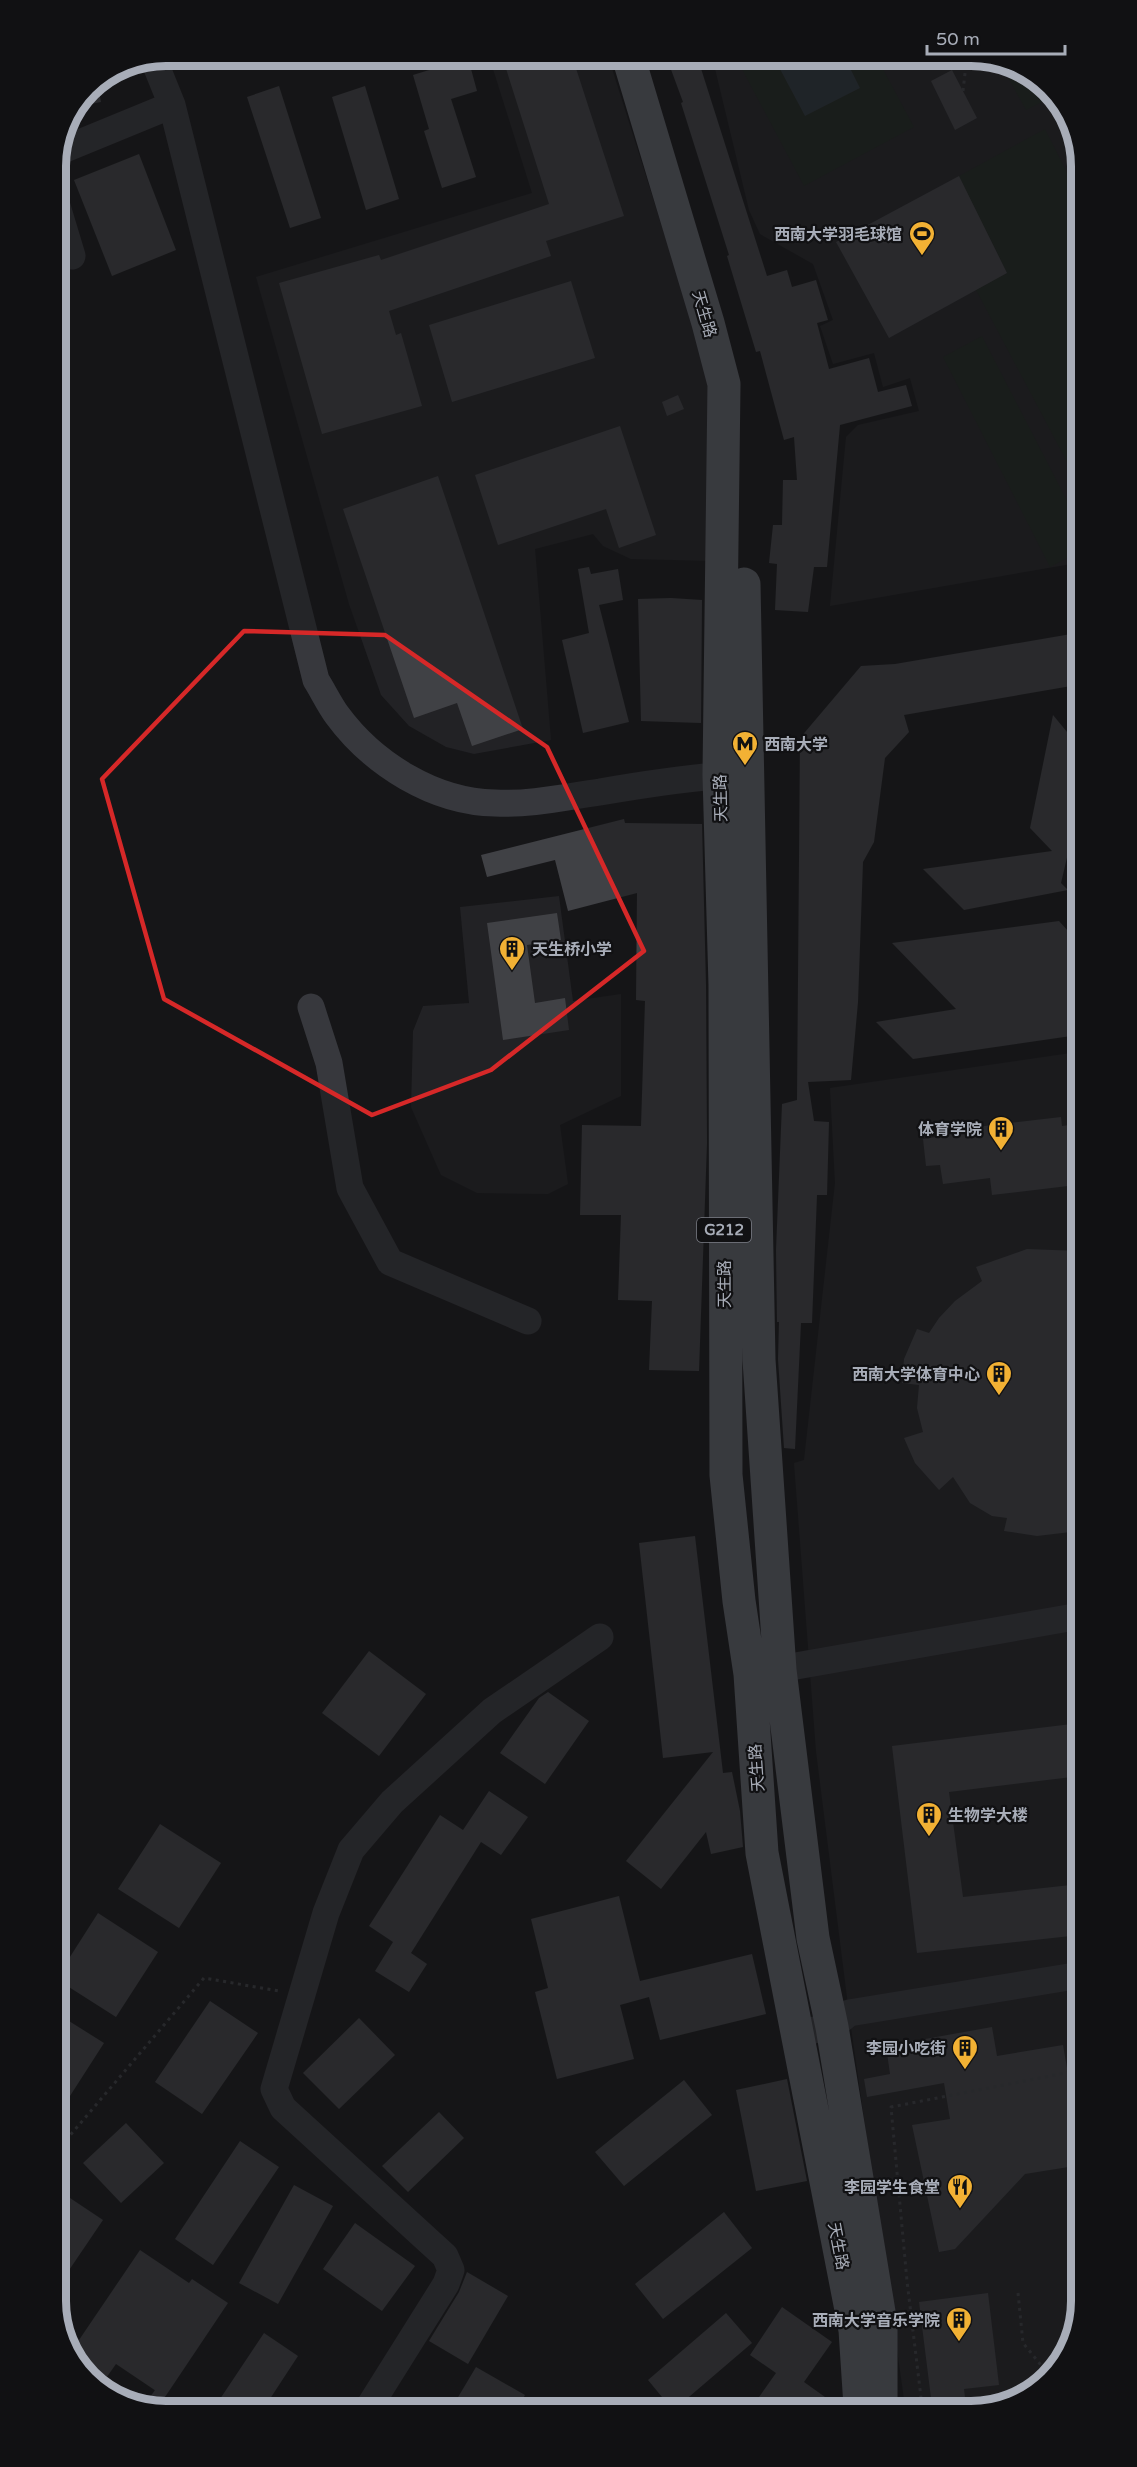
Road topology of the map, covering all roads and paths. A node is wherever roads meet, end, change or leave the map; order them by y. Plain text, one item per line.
1 (631, 66) edge
2 (651, 66) edge
3 (966, 66) edge
4 (157, 67) edge
5 (963, 91) dead end
6 (172, 105) junction
7 (68, 148) edge
8 (66, 236) edge
9 (72, 256) dead end
10 (732, 774) junction
11 (311, 1007) dead end
12 (528, 1321) dead end
13 (1071, 1618) edge
14 (600, 1637) dead end
15 (765, 1672) junction
16 (1071, 1977) edge
17 (302, 1994) junction
18 (832, 2026) junction
19 (797, 2033) junction
20 (1071, 2072) edge
21 (66, 2140) edge
22 (1018, 2293) dead end
23 (1044, 2369) edge
24 (373, 2401) edge
25 (860, 2401) edge
26 (881, 2401) edge
27 (921, 2401) edge

1 - 10 highway, 天生路 / G212
2 - 10 highway, 天生路 / G212
3 - 5 path
4 - 6 street
6 - 7 street
6 - 10 street
8 - 9 street
10 - 15 highway, 天生路 / G212
11 - 12 street
13 - 15 street
14 - 17 street
15 - 18 highway, 天生路 / G212
15 - 19 highway, 天生路 / G212
16 - 18 street
17 - 21 path
17 - 24 street
18 - 19 street
18 - 26 highway, 天生路 / G212
19 - 25 highway, 天生路 / G212
20 - 27 path
22 - 23 path

